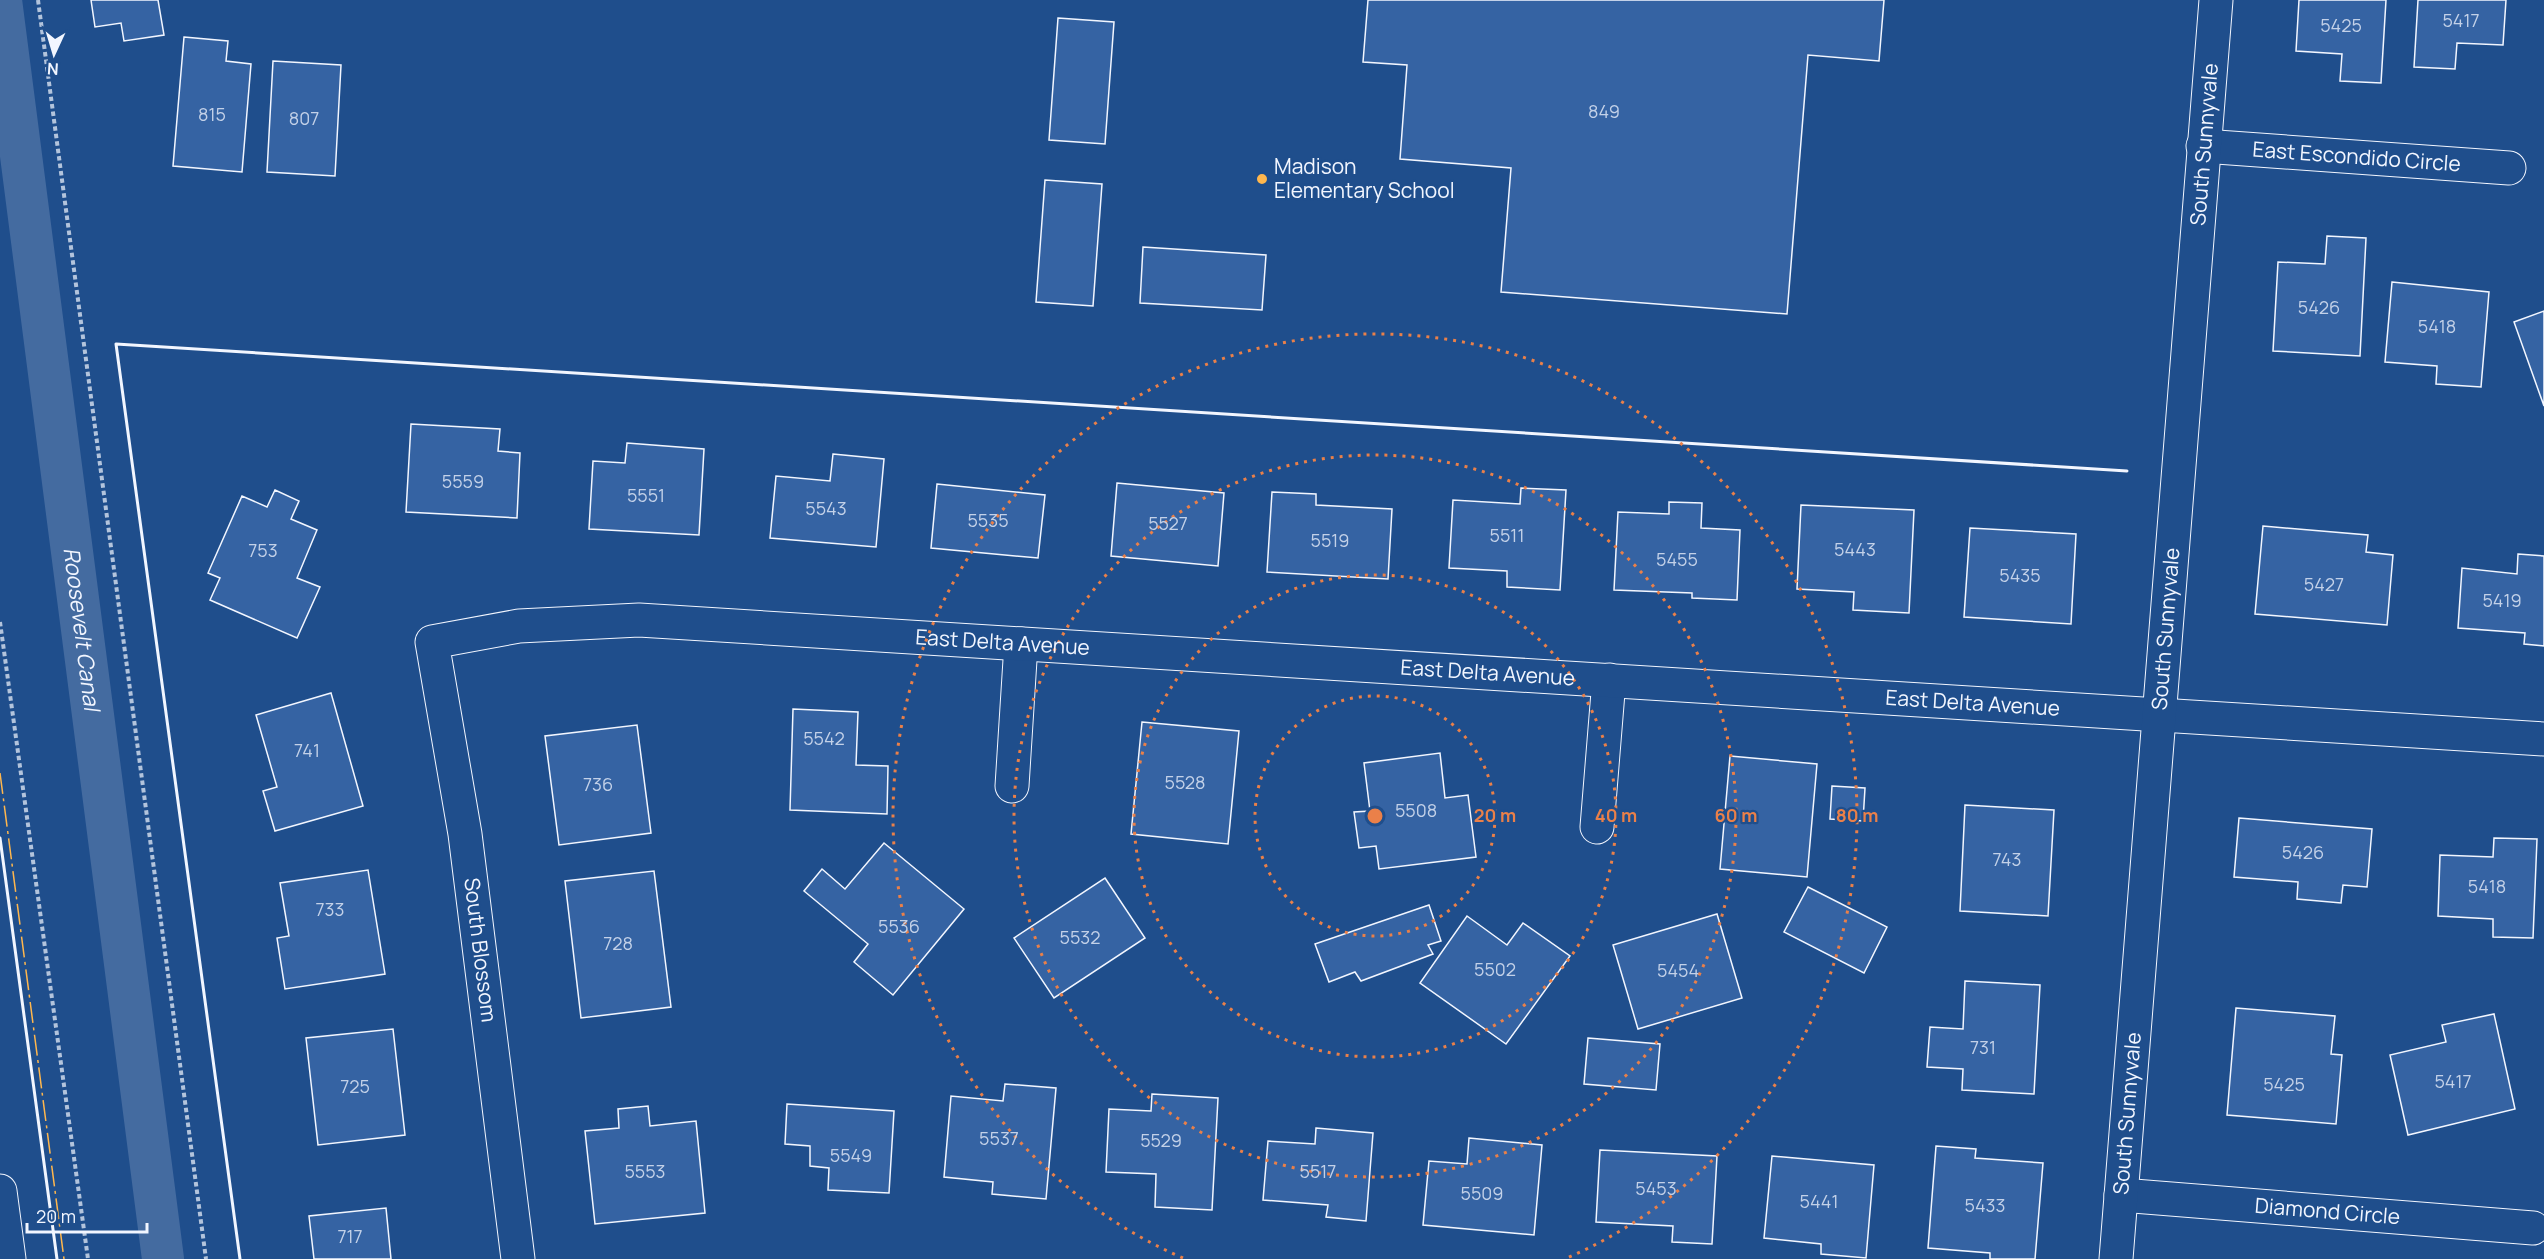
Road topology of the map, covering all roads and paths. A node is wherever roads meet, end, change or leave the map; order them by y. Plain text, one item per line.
1 (38, 0) edge
2 (2216, 0) edge
3 (2203, 146) junction
4 (2510, 168) dead end
5 (0, 622) edge
6 (432, 642) joint
7 (1021, 644) junction
8 (1609, 680) junction
9 (2160, 715) junction
10 (2544, 739) edge
11 (1012, 786) dead end
12 (1597, 827) dead end
13 (0, 1191) edge
14 (2121, 1195) junction
15 (2533, 1228) dead end
16 (9, 1259) edge
17 (88, 1259) edge
18 (206, 1259) edge
19 (518, 1259) edge
20 (2116, 1259) edge

1 - 18 path
2 - 3 street, South Sunnyvale
3 - 4 street, East Escondido Circle
3 - 9 street, South Sunnyvale
5 - 17 path
6 - 7 street, East Delta Avenue
6 - 19 street, South Blossom
7 - 8 street, East Delta Avenue
7 - 11 street
8 - 9 street, East Delta Avenue
8 - 12 street
9 - 10 street, East Delta Avenue
9 - 14 street, South Sunnyvale
13 - 16 street
14 - 15 street, Diamond Circle
14 - 20 street, South Sunnyvale

